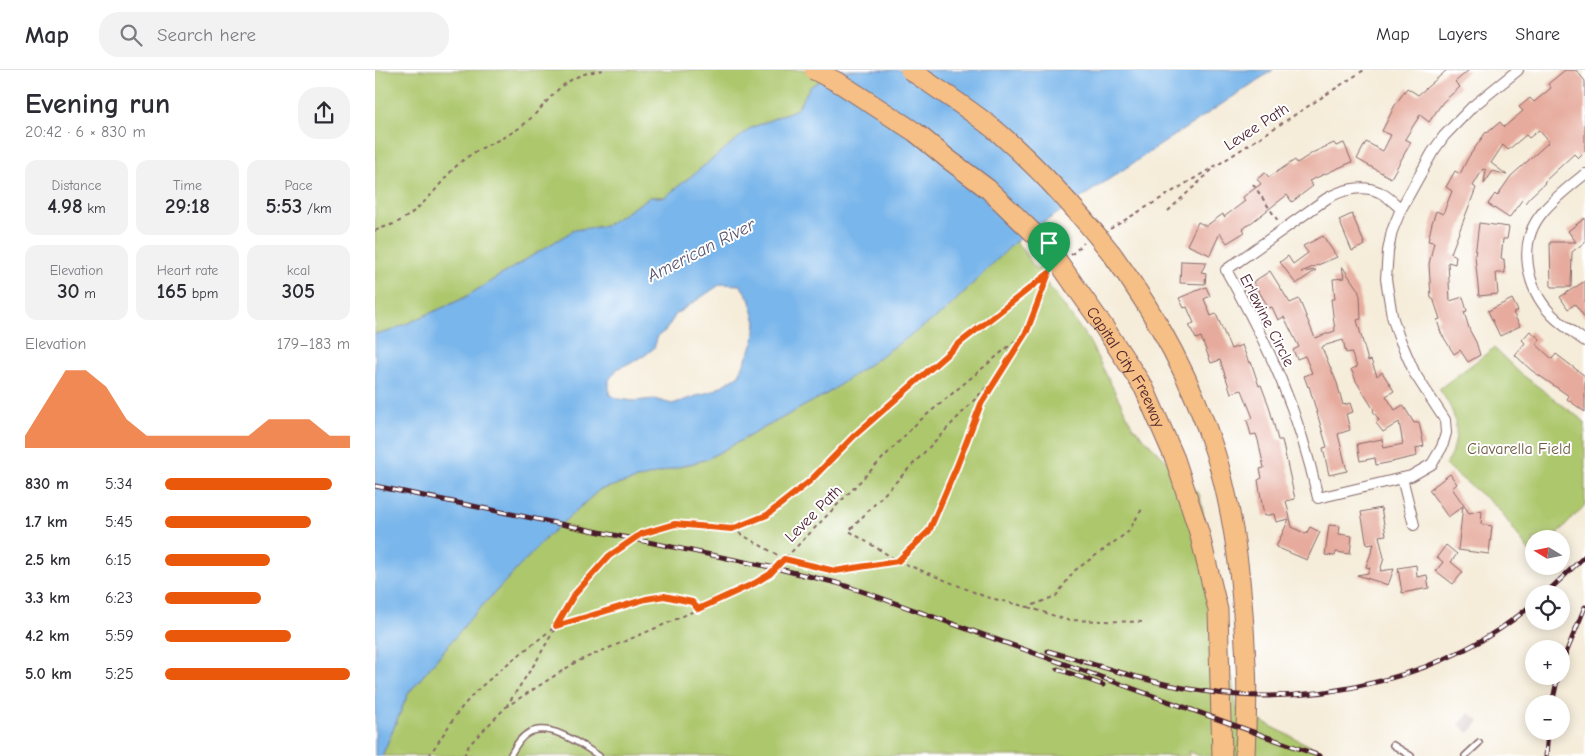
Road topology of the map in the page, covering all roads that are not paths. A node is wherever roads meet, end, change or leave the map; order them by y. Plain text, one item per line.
1 (814, 70) edge
2 (910, 70) edge
3 (1518, 70) edge
4 (1585, 174) edge
5 (1401, 209) junction
6 (1585, 341) edge
7 (1402, 478) junction
8 (1414, 524) dead end
9 (1479, 743) dead end
10 (1393, 745) dead end
11 (510, 756) edge
12 (599, 756) edge
13 (1222, 756) edge
14 (1245, 756) edge
15 (1411, 756) edge
16 (1465, 756) edge

1 - 13 highway, Capital City Freeway, bridge
2 - 14 highway, bridge
3 - 5 street
4 - 6 street
5 - 7 street, Erlewine Circle
5 - 7 street, Erlewine Circle
7 - 8 street
9 - 16 lane
10 - 15 lane
11 - 12 lane

